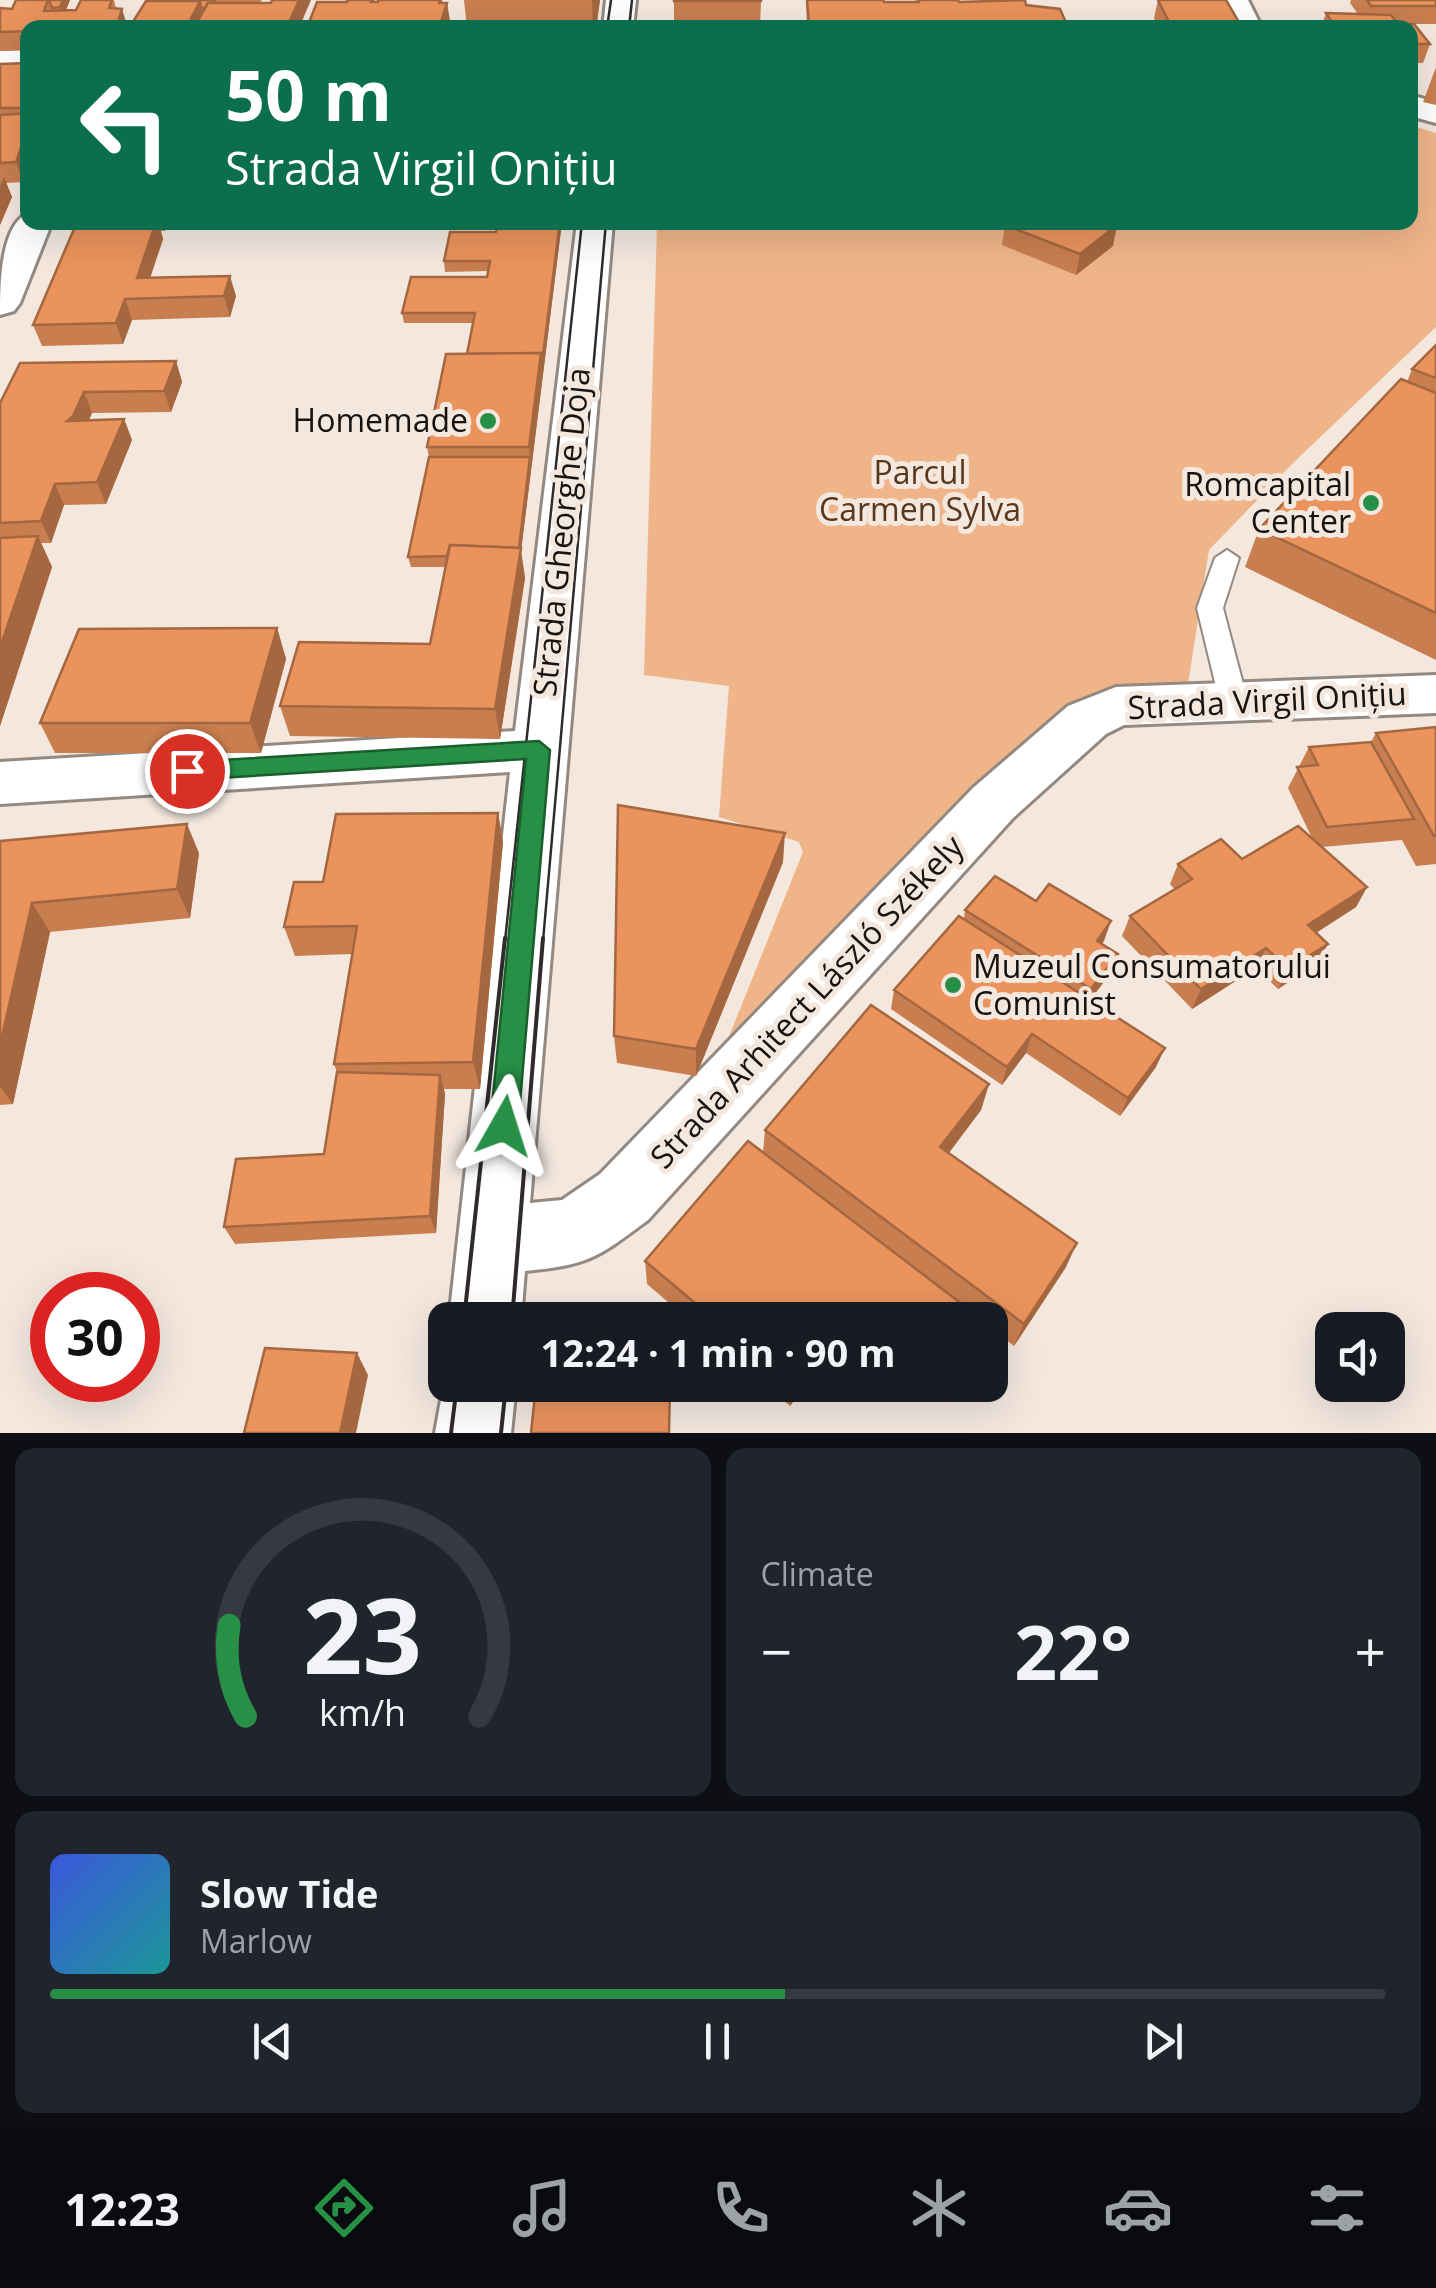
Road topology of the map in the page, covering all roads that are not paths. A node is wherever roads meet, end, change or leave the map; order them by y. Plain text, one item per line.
1 (31, 230) edge
2 (593, 230) edge
3 (0, 303) edge
4 (1227, 558) dead end
5 (1436, 694) edge
6 (1234, 702) junction
7 (1099, 715) joint
8 (539, 750) junction
9 (0, 783) edge
10 (493, 1240) junction
11 (487, 1302) edge
12 (477, 1402) edge
13 (473, 1433) edge

1 - 3 street
2 - 8 street, Strada Gheorghe Doja
4 - 6 lane
5 - 6 street, Strada Virgil Onițiu
6 - 7 street, Strada Virgil Onițiu
7 - 10 street, Strada Arhitect László Székely
8 - 9 street
8 - 10 street, Strada Gheorghe Doja
10 - 11 street, Strada Gheorghe Doja
12 - 13 street

